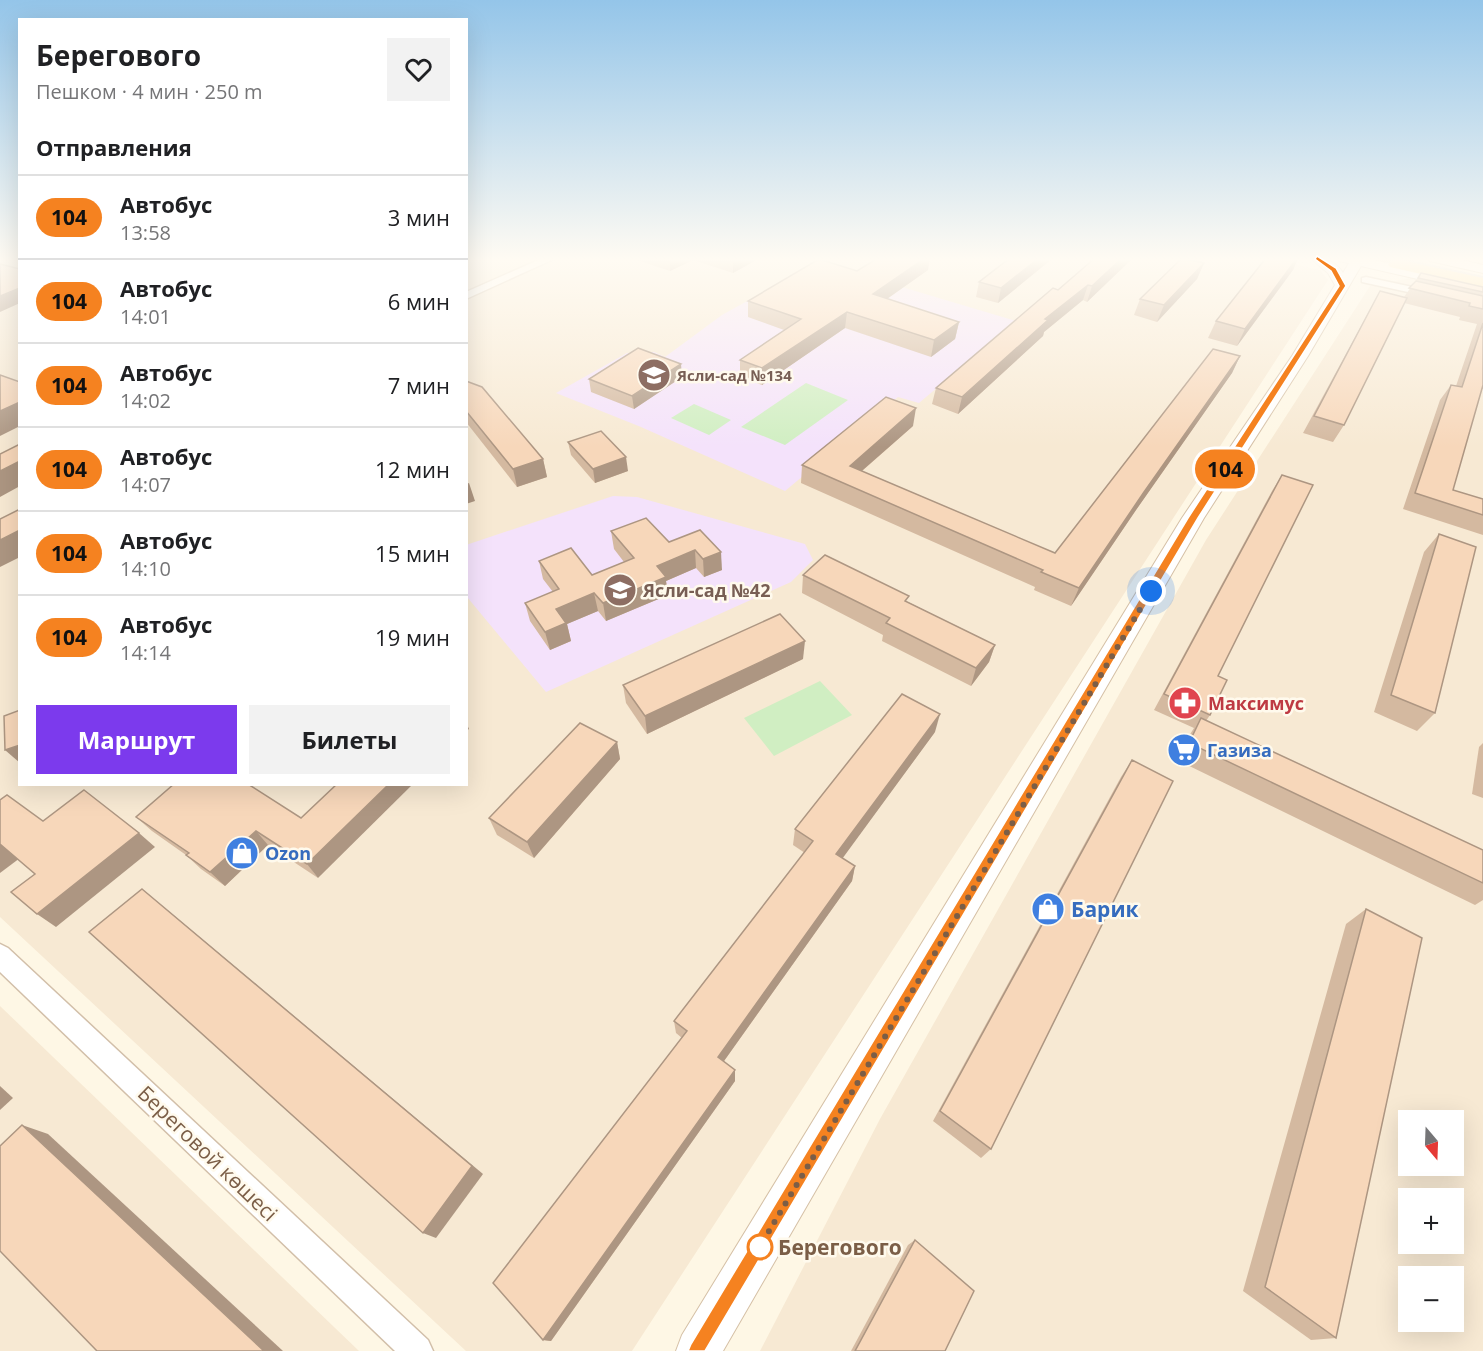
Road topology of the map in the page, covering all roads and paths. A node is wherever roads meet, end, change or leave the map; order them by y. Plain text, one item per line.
1 (1328, 321) edge
2 (0, 956) edge
3 (417, 1351) edge
4 (698, 1351) edge

1 - 4 main road
2 - 3 street, Береговой көшесі

